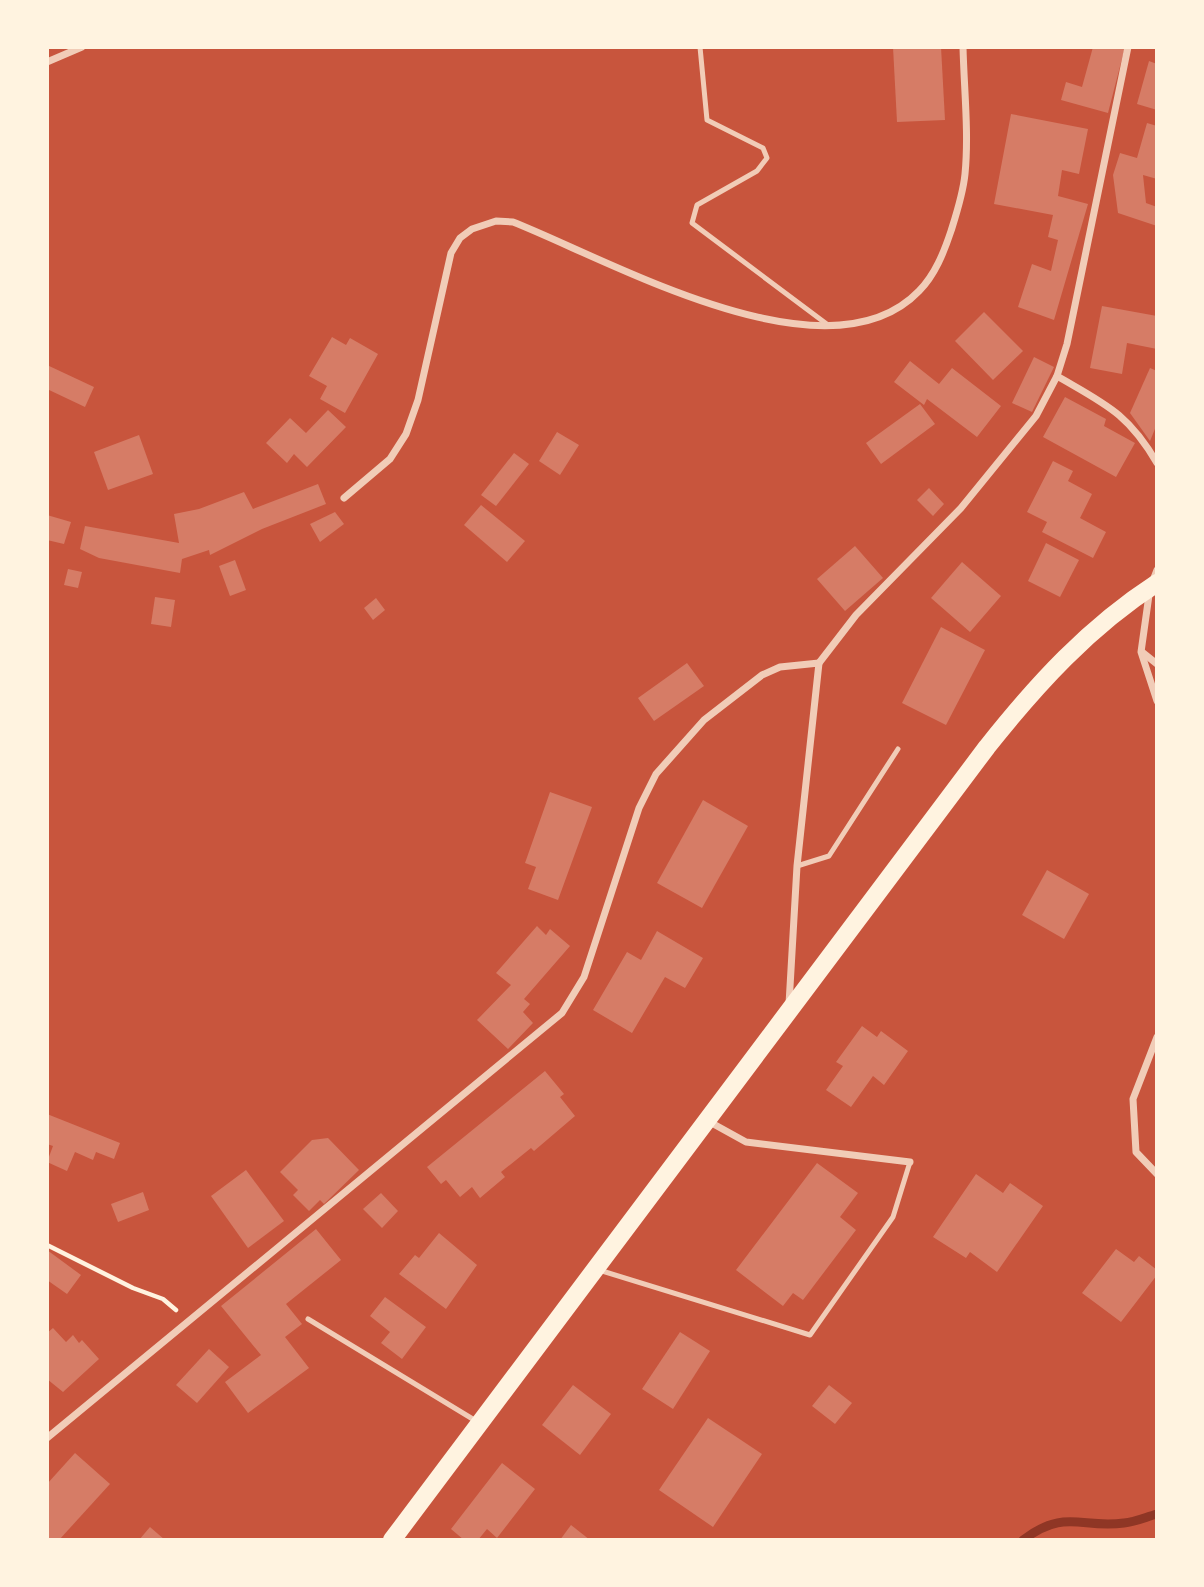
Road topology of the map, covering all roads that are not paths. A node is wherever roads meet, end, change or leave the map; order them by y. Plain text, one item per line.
1 (82, 47) edge
2 (700, 47) edge
3 (963, 47) edge
4 (1128, 47) edge
5 (47, 62) edge
6 (828, 325) junction
7 (1057, 376) junction
8 (1157, 463) edge
9 (344, 498) dead end
10 (1157, 570) edge
11 (1153, 585) edge
12 (1141, 652) junction
13 (819, 663) junction
14 (1157, 664) edge
15 (1157, 701) edge
16 (898, 749) dead end
17 (797, 866) junction
18 (789, 1012) junction
19 (1157, 1037) edge
20 (707, 1120) junction
21 (910, 1163) joint
22 (1157, 1174) edge
23 (596, 1269) junction
24 (308, 1319) dead end
25 (479, 1423) junction
26 (47, 1438) edge
27 (392, 1540) edge

1 - 5 street
2 - 6 lane
3 - 6 street
4 - 7 street
6 - 9 street
7 - 8 street
7 - 13 street
10 - 11 street
11 - 12 street
11 - 18 main road
12 - 14 street
12 - 15 street
13 - 17 street
13 - 26 street
16 - 17 lane
17 - 18 street
18 - 20 main road
19 - 22 street
20 - 21 street
20 - 23 main road
21 - 23 lane
23 - 25 main road
24 - 25 lane
25 - 27 main road

